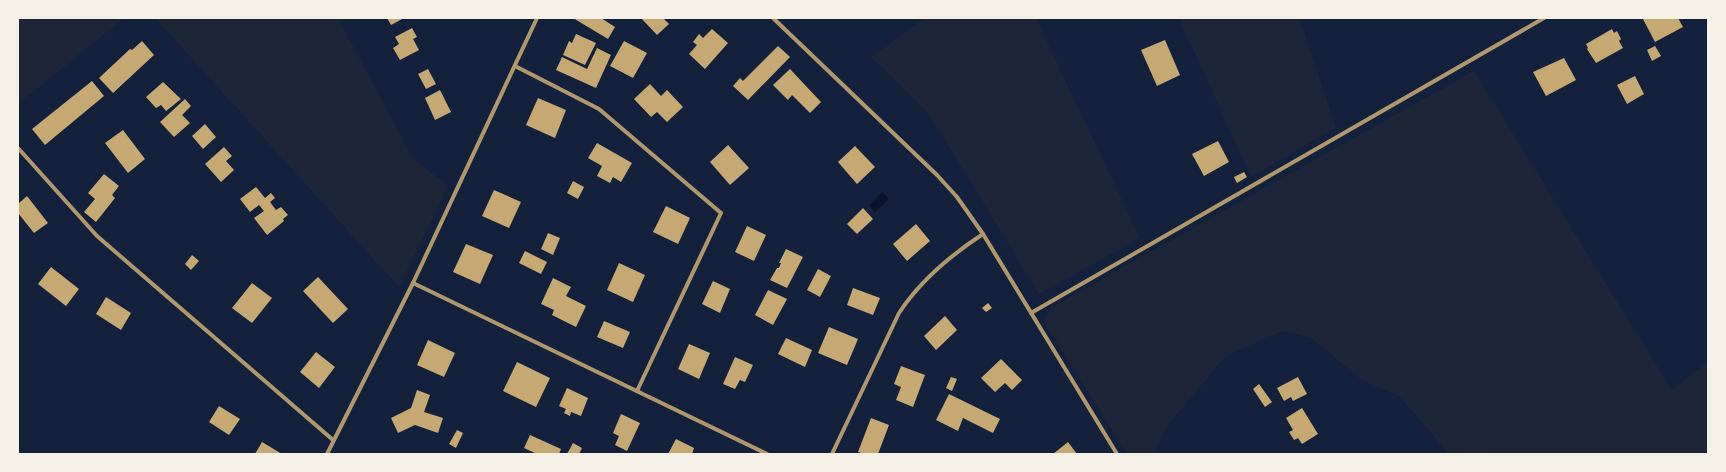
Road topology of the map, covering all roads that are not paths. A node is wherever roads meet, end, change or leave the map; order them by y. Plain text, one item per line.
1 (537, 18) edge
2 (773, 18) edge
3 (1544, 18) edge
4 (515, 66) junction
5 (18, 148) edge
6 (983, 234) junction
7 (413, 283) junction
8 (1031, 313) junction
9 (637, 391) junction
10 (333, 440) junction
11 (327, 454) edge
12 (767, 454) edge
13 (832, 454) edge
14 (1117, 454) edge

1 - 4 street
2 - 6 street
3 - 8 street
4 - 7 street
4 - 9 street
5 - 10 street
6 - 8 street
6 - 13 street
7 - 9 street
7 - 10 street
8 - 14 street
9 - 12 street
10 - 11 street

